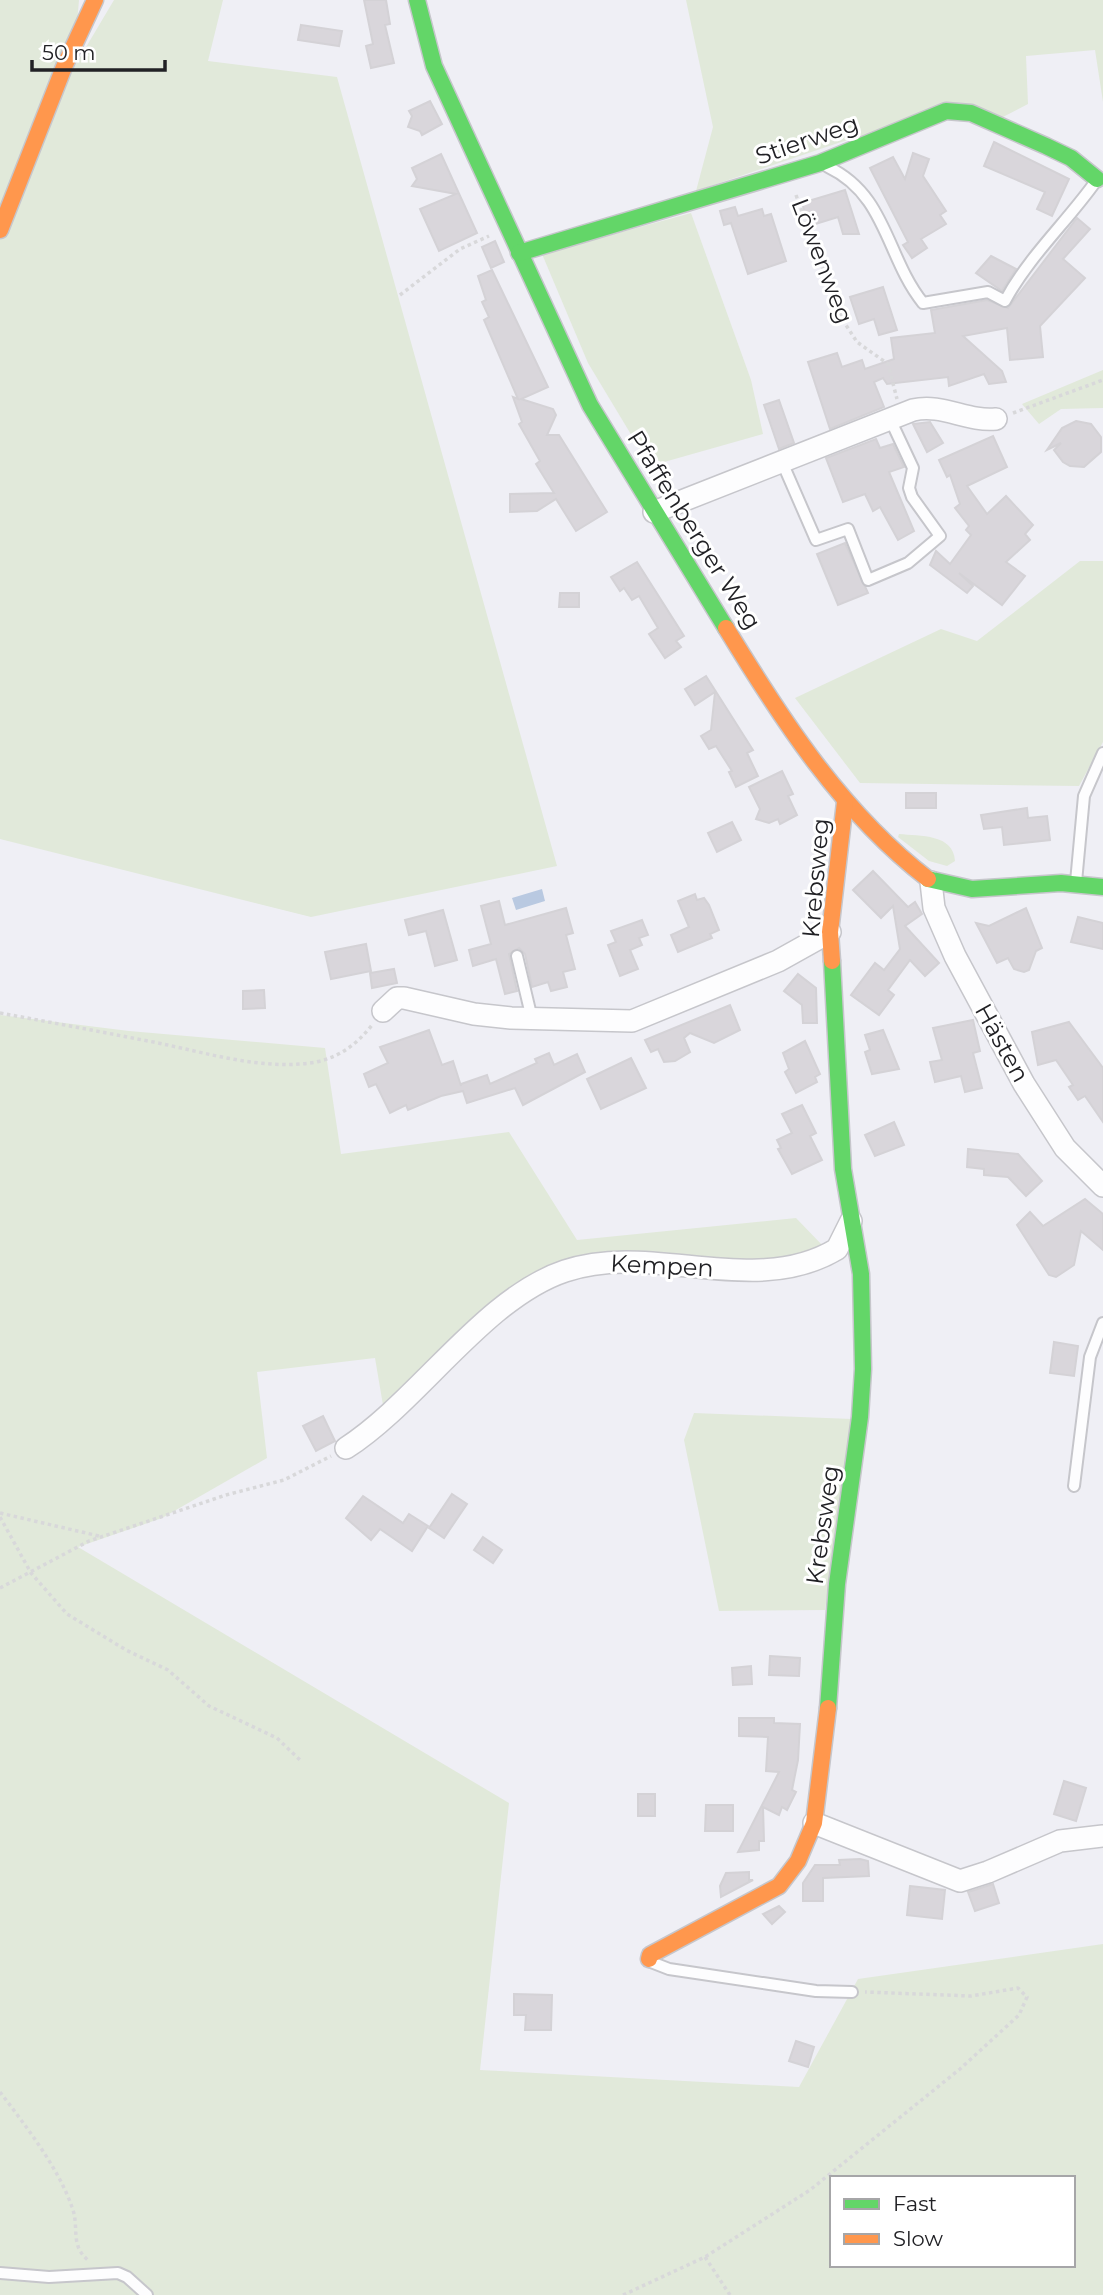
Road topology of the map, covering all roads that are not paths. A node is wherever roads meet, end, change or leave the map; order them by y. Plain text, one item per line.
1 (95, 0) edge
2 (417, 0) edge
3 (820, 163) junction
4 (1097, 178) joint
5 (0, 230) edge
6 (519, 254) junction
7 (896, 416) junction
8 (996, 419) road end
9 (782, 462) junction
10 (654, 512) junction
11 (1103, 754) edge
12 (845, 802) junction
13 (931, 882) junction
14 (1076, 883) junction
15 (1103, 887) edge
16 (830, 932) junction
17 (517, 956) dead end
18 (383, 1011) road end
19 (532, 1019) junction
20 (1103, 1186) edge
21 (852, 1219) junction
22 (1103, 1322) edge
23 (346, 1448) road end
24 (1073, 1486) dead end
25 (814, 1823) junction
26 (1103, 1836) edge
27 (649, 1959) joint
28 (852, 1992) road end
29 (0, 2273) edge
30 (147, 2295) edge

1 - 5 street
2 - 6 street, Pfaffenberger Weg
3 - 4 street, Stierweg
3 - 4 lane
3 - 6 street, Stierweg
6 - 10 street, Pfaffenberger Weg
7 - 8 street
7 - 9 street
7 - 9 lane
9 - 10 street
10 - 12 street, Pfaffenberger Weg
11 - 14 lane
12 - 13 street, Pfaffenberger Weg
12 - 16 street, Krebsweg
13 - 14 street, Pfaffenberger Weg
13 - 20 street, Hästen
14 - 15 street, Pfaffenberger Weg
16 - 19 street
16 - 21 street, Krebsweg
17 - 19 lane
18 - 19 street
21 - 23 street, Kempen
21 - 25 street, Krebsweg
22 - 24 lane
25 - 26 street
25 - 27 street, Krebsweg
27 - 28 lane, Krebsweg
29 - 30 lane

